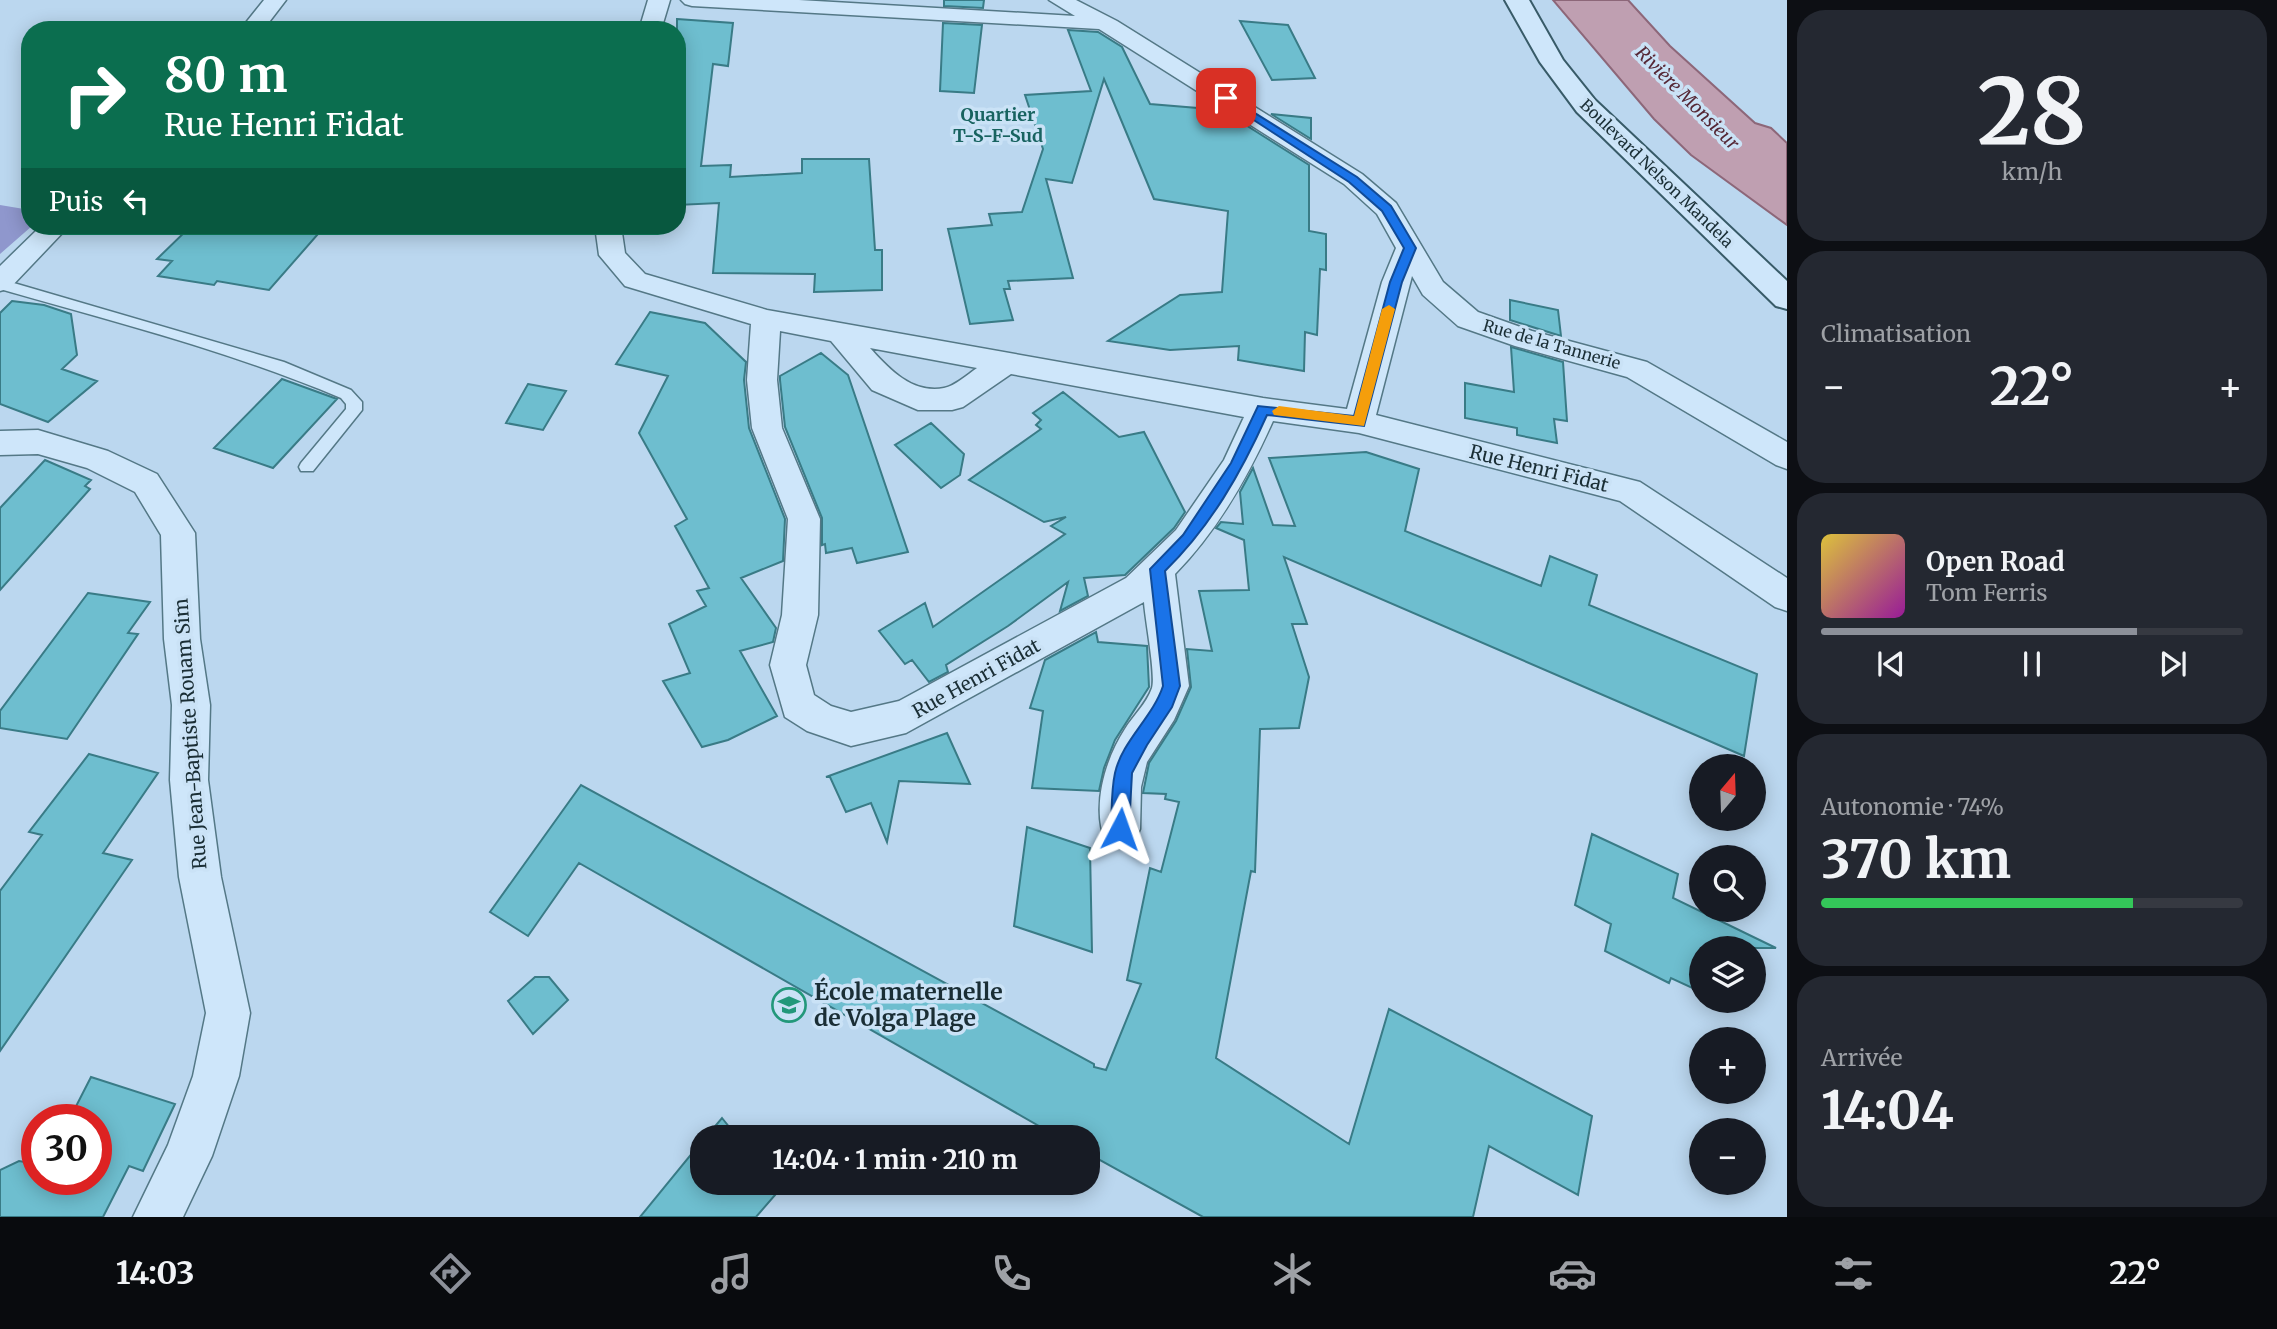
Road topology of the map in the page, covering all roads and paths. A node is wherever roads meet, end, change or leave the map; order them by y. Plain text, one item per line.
1 (275, 0) edge
2 (659, 0) edge
3 (692, 0) edge
4 (1060, 0) edge
5 (1517, 0) edge
6 (258, 21) edge
7 (653, 21) edge
8 (1109, 26) junction
9 (47, 235) edge
10 (609, 235) edge
11 (1410, 248) junction
12 (0, 283) edge
13 (1787, 299) edge
14 (765, 319) junction
15 (841, 334) junction
16 (1004, 364) junction
17 (1263, 409) junction
18 (1359, 422) junction
19 (0, 443) edge
20 (1787, 457) edge
21 (307, 467) dead end
22 (1157, 569) junction
23 (1787, 597) edge
24 (1120, 829) dead end
25 (157, 1217) edge

1 - 6 street
2 - 7 street
3 - 8 street, Rue de la Tannerie
4 - 8 street
5 - 13 street, Boulevard Nelson Mandela
8 - 11 street, Rue de la Tannerie
9 - 12 street
10 - 14 street, Rue Henri Fidat
11 - 18 street
11 - 20 street, Rue de la Tannerie
12 - 21 lane
14 - 15 street, Rue Henri Fidat
14 - 22 street, Rue Henri Fidat
15 - 16 street, Rue Henri Fidat
15 - 16 street
16 - 17 street, Rue Henri Fidat
17 - 18 street, Rue Henri Fidat
17 - 22 street, Rue Henri Fidat
18 - 23 street, Rue Henri Fidat
19 - 25 street, Rue Jean-Baptiste Rouam Sim
22 - 24 street

